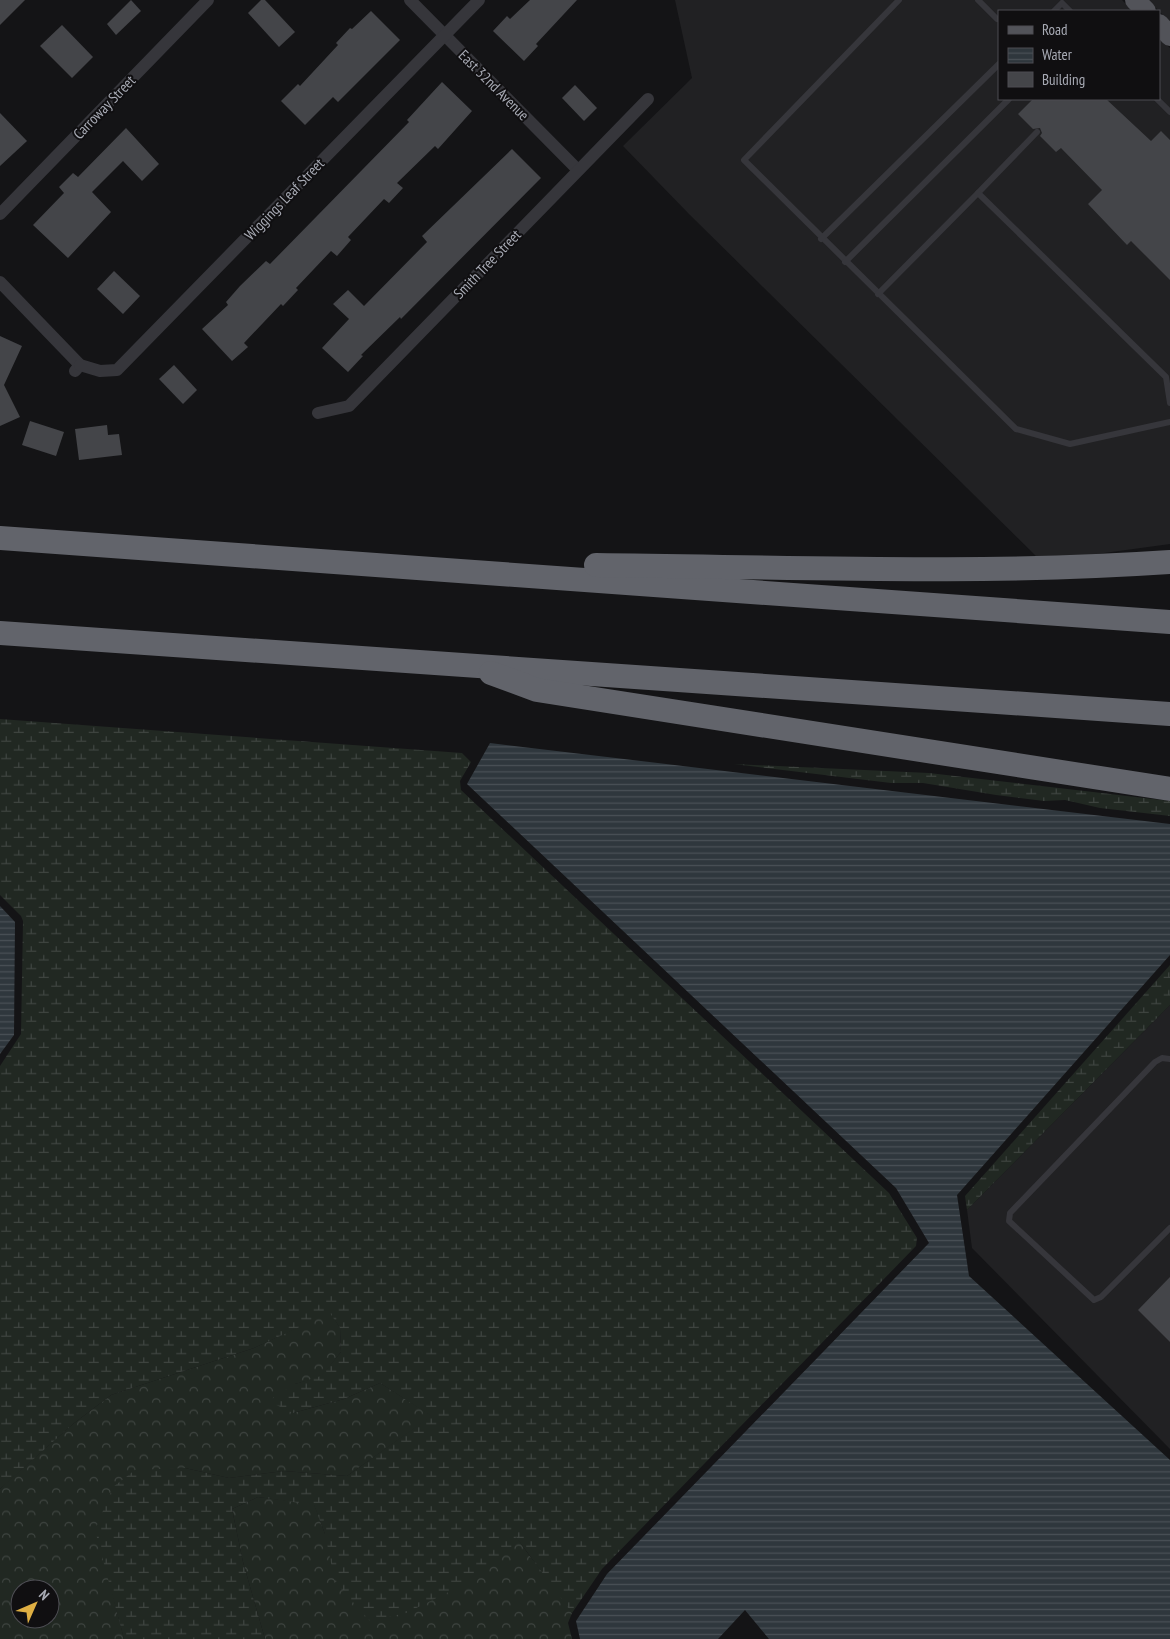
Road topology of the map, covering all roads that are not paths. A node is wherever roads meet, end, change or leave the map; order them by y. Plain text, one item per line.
1 (208, 0) edge
2 (410, 0) edge
3 (479, 0) edge
4 (898, 0) edge
5 (978, 0) edge
6 (1134, 0) edge
7 (1055, 10) edge
8 (1069, 10) edge
9 (1145, 10) edge
10 (997, 19) dead end
11 (1160, 25) edge
12 (444, 34) junction
13 (1170, 36) edge
14 (998, 65) edge
15 (648, 99) dead end
16 (1008, 100) edge
17 (1158, 100) edge
18 (1170, 112) edge
19 (1037, 132) dead end
20 (578, 170) junction
21 (978, 193) junction
22 (0, 214) edge
23 (821, 239) junction
24 (845, 262) junction
25 (0, 282) edge
26 (878, 294) junction
27 (1170, 403) edge
28 (318, 413) dead end
29 (1170, 422) edge
30 (0, 538) edge
31 (1170, 562) edge
32 (366, 563) junction
33 (1170, 622) edge
34 (0, 633) edge
35 (466, 664) junction
36 (1170, 714) edge
37 (1170, 789) edge
38 (1170, 1060) edge
39 (1170, 1228) edge

1 - 22 street, Carroway Street
2 - 12 street, East 32nd Avenue
3 - 12 street, Wiggings Leaf Street
4 - 23 lane
5 - 10 lane
6 - 9 main road
7 - 8 lane
11 - 13 main road
12 - 20 street, East 32nd Avenue
12 - 25 street, Wiggings Leaf Street
14 - 23 lane
15 - 20 street, Smith Tree Street
16 - 24 lane
17 - 18 lane
19 - 21 lane
20 - 28 street, Smith Tree Street
21 - 26 lane
21 - 27 lane
23 - 24 lane
24 - 26 lane
26 - 29 lane
30 - 32 highway
31 - 32 highway
32 - 33 highway
34 - 35 highway
35 - 36 highway
35 - 37 highway
38 - 39 lane

